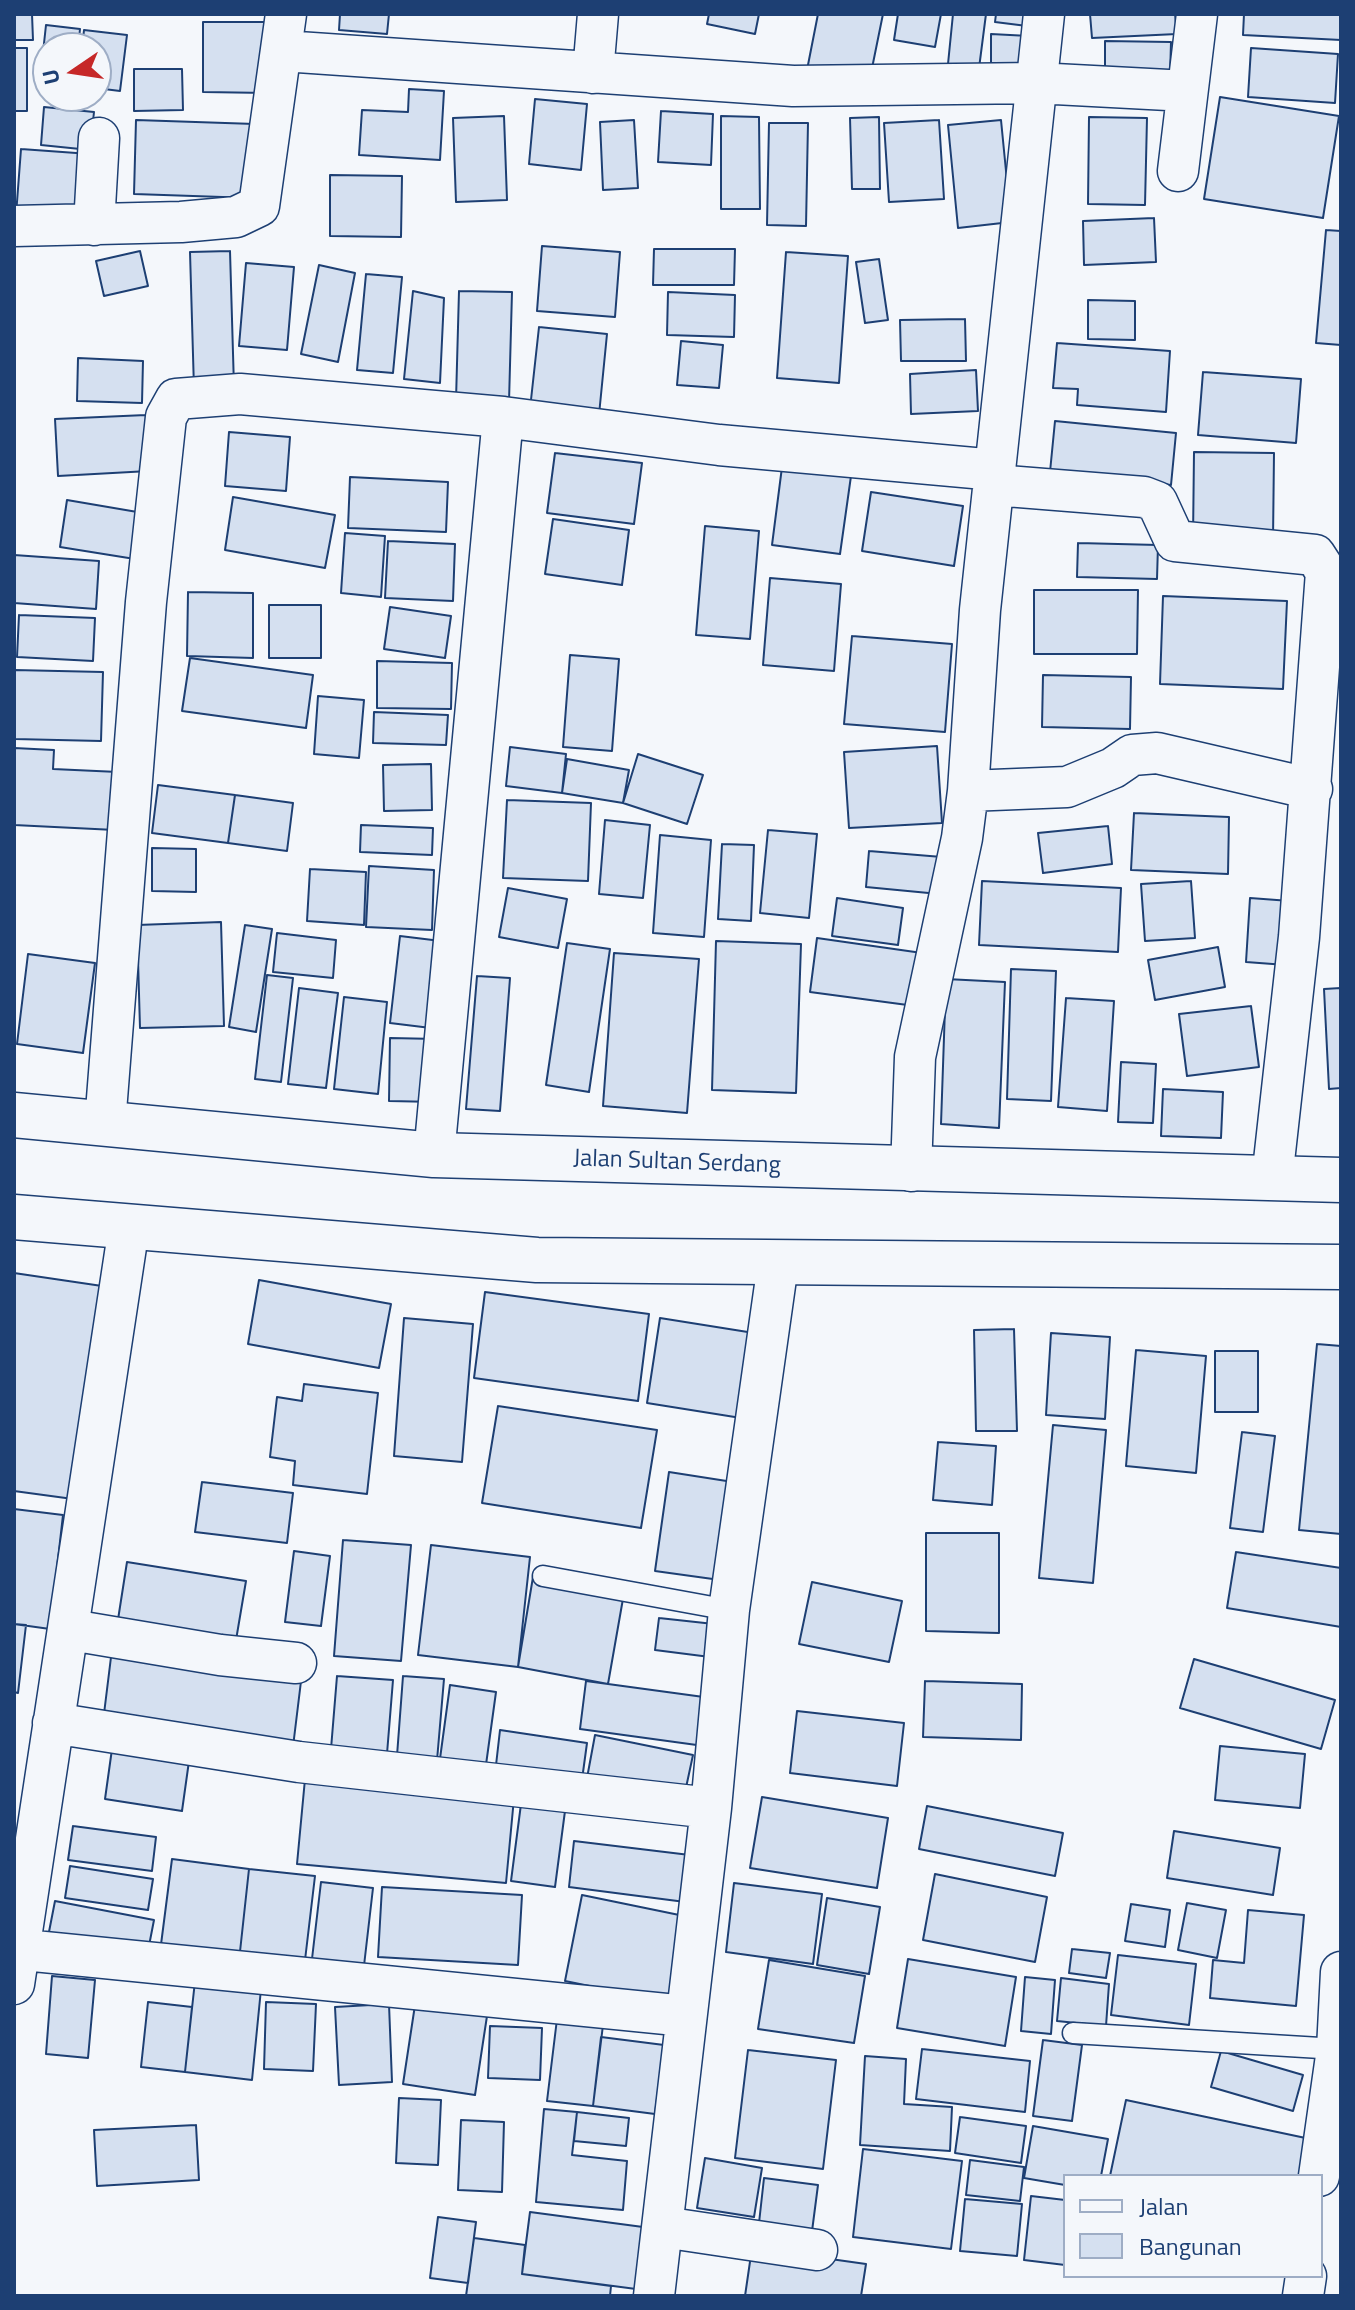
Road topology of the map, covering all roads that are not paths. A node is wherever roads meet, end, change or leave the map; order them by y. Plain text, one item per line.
1 (598, 14) edge
2 (1044, 14) edge
3 (1197, 14) edge
4 (284, 33) edge
5 (593, 73) junction
6 (1036, 83) junction
7 (1187, 91) junction
8 (99, 138) dead end
9 (1178, 171) dead end
10 (94, 225) junction
11 (14, 226) edge
12 (503, 417) junction
13 (995, 478) junction
14 (1312, 789) junction
15 (968, 791) junction
16 (14, 1115) edge
17 (105, 1124) junction
18 (434, 1155) junction
19 (911, 1171) junction
20 (1272, 1179) junction
21 (1341, 1180) edge
22 (14, 1217) edge
23 (129, 1227) junction
24 (778, 1264) junction
25 (1341, 1267) edge
26 (543, 1576) dead end
27 (729, 1610) junction
28 (71, 1630) junction
29 (296, 1663) dead end
30 (53, 1723) junction
31 (711, 1808) junction
32 (15, 1961) edge
33 (1341, 1972) edge
34 (686, 2016) junction
35 (1073, 2033) dead end
36 (1337, 2049) junction
37 (1319, 2174) edge
38 (663, 2227) junction
39 (817, 2250) dead end
40 (654, 2296) edge

1 - 5 street
2 - 6 street
3 - 7 street
4 - 5 street
4 - 10 street
5 - 6 street
6 - 7 street
6 - 13 street
7 - 9 street
8 - 10 street
10 - 11 street
12 - 13 street
12 - 17 street
12 - 18 street
13 - 14 street
13 - 15 street
14 - 15 street
14 - 20 street
15 - 19 street
16 - 17 highway, Jalan Sultan Serdang
17 - 18 highway, Jalan Sultan Serdang
18 - 19 highway, Jalan Sultan Serdang
19 - 20 highway, Jalan Sultan Serdang
20 - 21 highway, Jalan Sultan Serdang
22 - 23 highway
23 - 24 highway
23 - 28 street
24 - 25 highway
24 - 27 street
26 - 27 lane
27 - 31 street
28 - 29 street
28 - 30 street
30 - 31 street
30 - 32 street
31 - 34 street
32 - 34 street
33 - 36 street
34 - 38 street
35 - 36 lane
36 - 37 street
38 - 39 street
38 - 40 street

